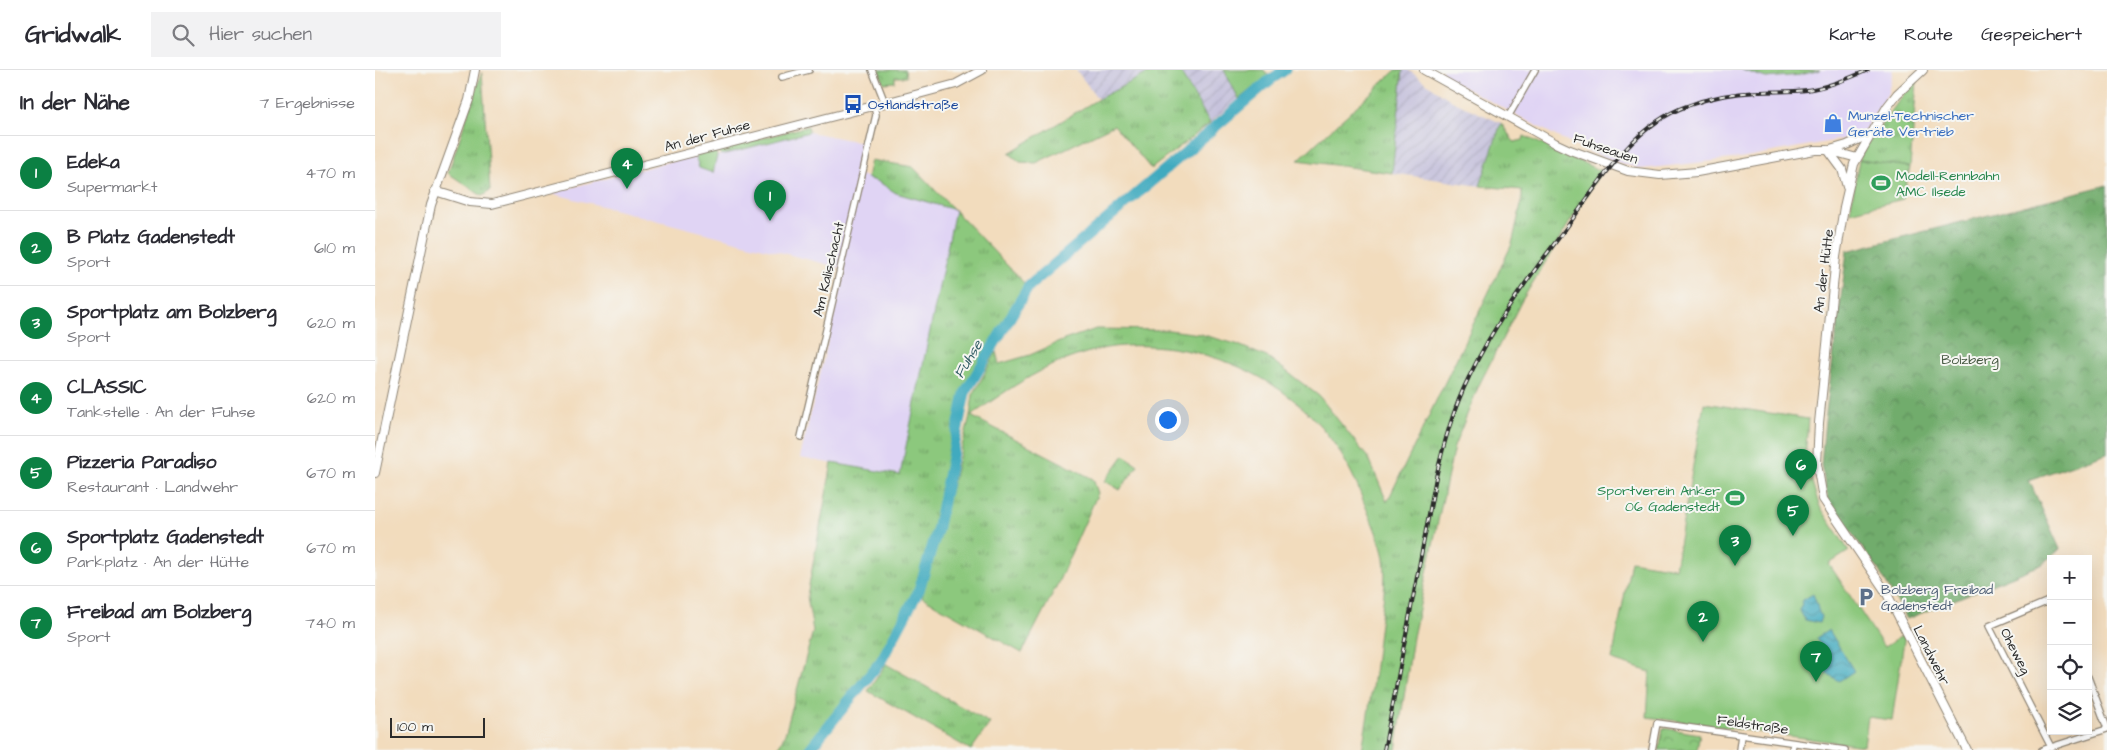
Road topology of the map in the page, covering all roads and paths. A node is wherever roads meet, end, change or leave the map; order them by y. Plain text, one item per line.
1 (475, 70) edge
2 (809, 70) edge
3 (872, 70) edge
4 (982, 70) edge
5 (1424, 70) edge
6 (1535, 70) edge
7 (1923, 70) edge
8 (782, 77) dead end
9 (885, 103) junction
10 (874, 106) junction
11 (1508, 117) junction
12 (1870, 134) junction
13 (1828, 150) junction
14 (1857, 158) junction
15 (1848, 189) junction
16 (435, 191) junction
17 (801, 437) dead end
18 (375, 473) edge
19 (1823, 499) joint
20 (2047, 602) edge
21 (2092, 688) edge
22 (2107, 729) edge
23 (1741, 735) junction
24 (1793, 742) junction
25 (2051, 747) junction
26 (1652, 750) edge
27 (1739, 750) edge
28 (1792, 750) edge
29 (1845, 750) edge
30 (1967, 750) edge
31 (2042, 750) edge

1 - 16 street
2 - 8 street
3 - 9 street
4 - 9 street, An der Fuhse
5 - 11 street, Fuhseauen
6 - 11 street
7 - 12 street, An der Hütte
9 - 10 street, An der Fuhse
10 - 16 street, An der Fuhse
10 - 17 street, Am Kalischacht
11 - 13 street, Fuhseauen
12 - 13 street
12 - 14 street, An der Hütte
13 - 14 street, Fuhseauen
13 - 15 street
14 - 15 street, An der Hütte
15 - 19 street, An der Hütte
16 - 18 street
19 - 30 street, Landwehr
20 - 25 street, Oheweg
21 - 22 street
22 - 25 street
23 - 24 street, Feldstraße
23 - 26 street, Feldstraße
23 - 27 street
24 - 28 street
24 - 29 street, Feldstraße
25 - 31 street

